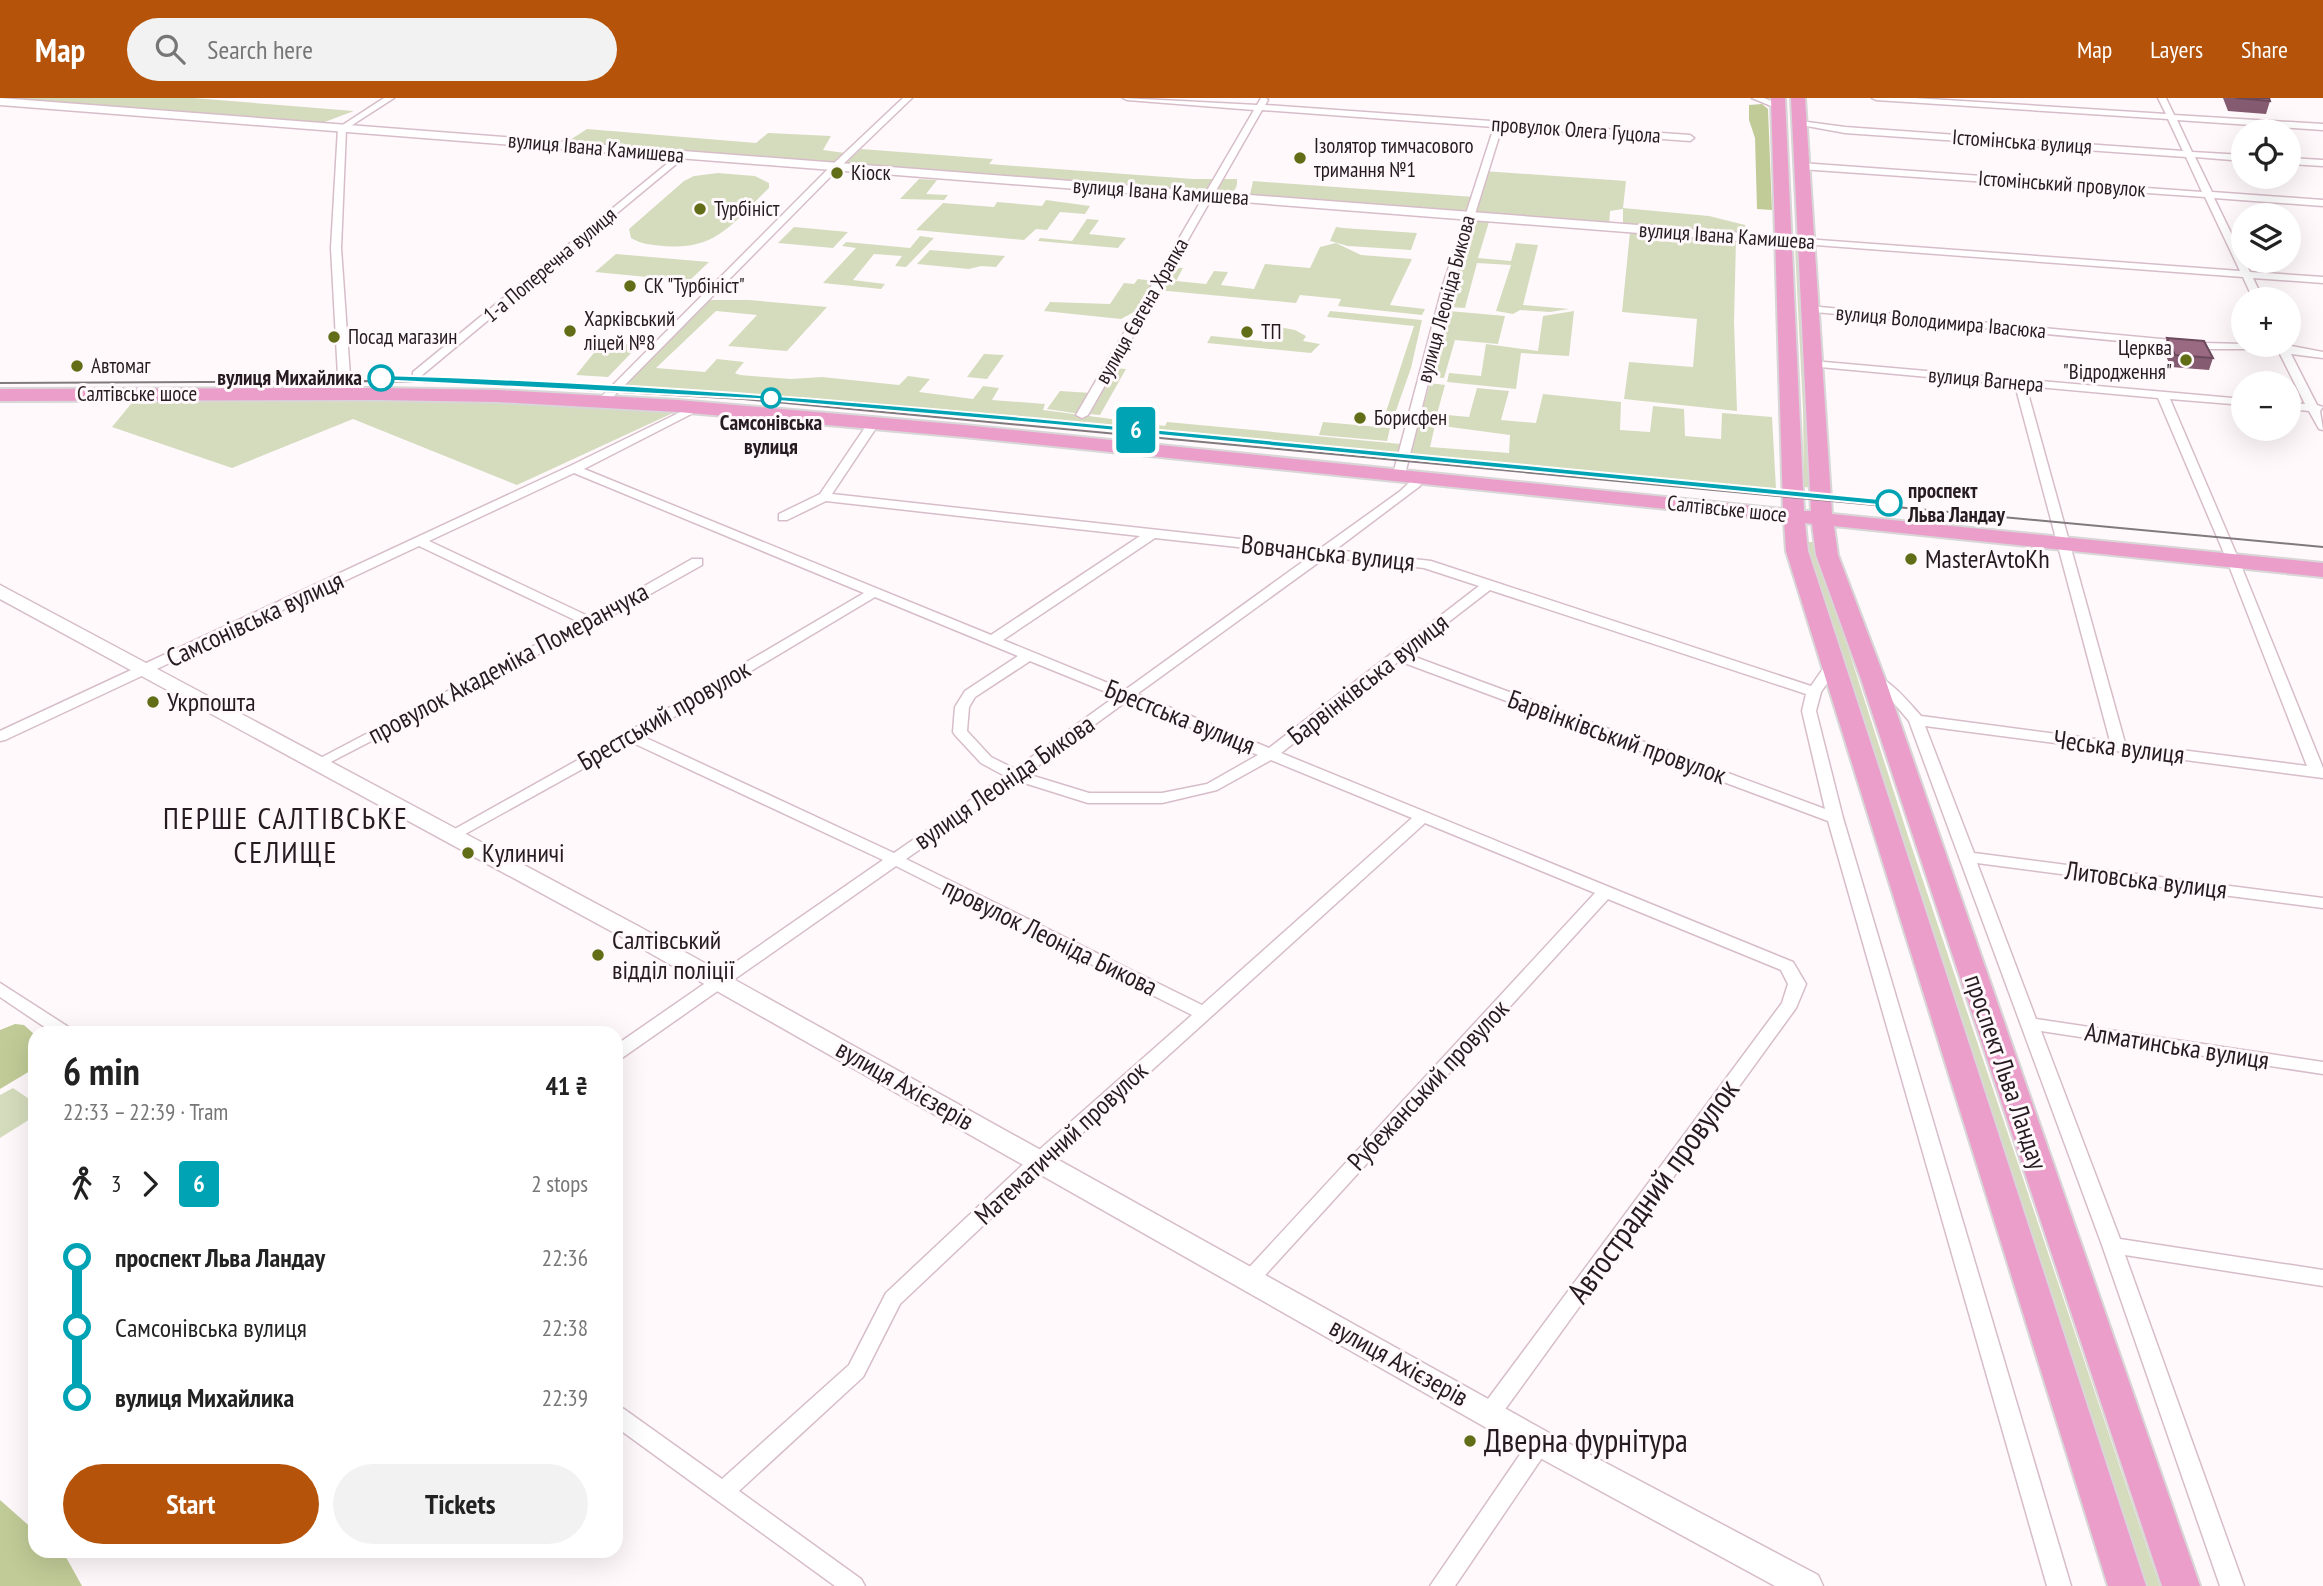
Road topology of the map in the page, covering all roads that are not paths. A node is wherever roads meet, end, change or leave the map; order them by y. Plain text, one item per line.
1 (390, 98) edge
2 (908, 98) edge
3 (1127, 98) edge
4 (1756, 98) edge
5 (1798, 98) edge
6 (1876, 98) edge
7 (2162, 98) edge
8 (0, 101) edge
9 (1778, 102) edge
10 (1262, 103) edge
11 (2170, 117) junction
12 (1800, 124) junction
13 (1498, 126) junction
14 (2323, 127) edge
15 (342, 128) junction
16 (1690, 138) dead end
17 (2187, 154) junction
18 (683, 155) junction
19 (2231, 157) edge
20 (2301, 162) edge
21 (2323, 163) edge
22 (1801, 166) junction
23 (835, 167) junction
24 (2206, 195) junction
25 (1208, 196) junction
26 (2323, 203) edge
27 (1468, 216) junction
28 (1783, 240) junction
29 (1805, 242) junction
30 (2245, 274) junction
31 (2323, 280) edge
32 (2252, 287) edge
33 (1809, 309) junction
34 (2231, 346) edge
35 (2301, 351) edge
36 (2323, 355) edge
37 (2288, 357) edge
38 (1813, 365) junction
39 (417, 374) dead end
40 (2020, 383) junction
41 (338, 393) junction
42 (2162, 394) junction
43 (0, 395) edge
44 (603, 401) junction
45 (2231, 401) edge
46 (697, 407) junction
47 (2317, 408) edge
48 (1082, 415) dead end
49 (874, 422) junction
50 (2323, 428) edge
51 (574, 469) junction
52 (1408, 475) junction
53 (824, 497) junction
54 (783, 517) dead end
55 (1807, 517) junction
56 (1152, 534) junction
57 (420, 542) junction
58 (2066, 543) junction
59 (1323, 552) junction
60 (2233, 561) junction
61 (697, 562) dead end
62 (2323, 569) edge
63 (1489, 584) junction
64 (0, 590) edge
65 (875, 592) junction
66 (590, 622) junction
67 (993, 640) junction
68 (1029, 655) junction
69 (1399, 656) junction
70 (1832, 666) junction
71 (147, 670) junction
72 (1874, 680) junction
73 (1814, 692) junction
74 (1125, 695) junction
75 (1916, 720) junction
76 (632, 736) junction
77 (0, 737) edge
78 (2119, 747) junction
79 (1271, 754) junction
80 (318, 763) junction
81 (2320, 773) edge
82 (1016, 775) junction
83 (1424, 816) junction
84 (1835, 818) junction
85 (452, 835) junction
86 (1968, 857) junction
87 (894, 859) junction
88 (1606, 891) junction
89 (2323, 903) edge
90 (1787, 965) joint
91 (718, 981) junction
92 (0, 989) edge
93 (1203, 1013) junction
94 (2031, 1024) junction
95 (55, 1026) edge
96 (623, 1049) edge
97 (2323, 1068) edge
98 (1038, 1162) junction
99 (2112, 1245) junction
100 (1251, 1278) junction
101 (2323, 1278) edge
102 (1490, 1413) junction
103 (623, 1420) edge
104 (1539, 1443) junction
105 (724, 1491) junction
106 (853, 1586) edge
107 (1442, 1586) edge
108 (1806, 1586) edge
109 (2059, 1586) edge
110 (2127, 1586) edge
111 (2181, 1586) edge
112 (2232, 1586) edge

1 - 15 street
2 - 23 street
3 - 10 street, провулок Олега Гуцола
4 - 9 street
5 - 12 main road, проспект Льва Ландау
6 - 11 street
7 - 11 street
8 - 15 street, вулиця Івана Камишева
9 - 28 main road, проспект Льва Ландау
10 - 13 street, провулок Олега Гуцола
10 - 25 street, вулиця Євгена Храпка
11 - 14 street
11 - 17 street
12 - 17 street, Істомінська вулиця
12 - 22 main road, проспект Льва Ландау
13 - 16 street, провулок Олега Гуцола
13 - 27 street, вулиця Леоніда Бикова
15 - 18 street, вулиця Івана Камишева
15 - 41 street
17 - 19 street, Істомінська вулиця
17 - 24 street
18 - 23 street, вулиця Івана Камишева
18 - 39 street, 1-а Поперечна вулиця
20 - 21 street
22 - 24 street, Істомінський провулок
22 - 29 main road, проспект Льва Ландау
23 - 25 street, вулиця Івана Камишева
23 - 44 street
24 - 26 street, Істомінський провулок
24 - 30 street
25 - 27 street, вулиця Івана Камишева
25 - 48 street, вулиця Євгена Храпка
27 - 28 street, вулиця Івана Камишева
27 - 52 street, вулиця Леоніда Бикова
28 - 29 street, вулиця Івана Камишева
28 - 55 main road, проспект Льва Ландау
29 - 30 street, вулиця Івана Камишева
29 - 33 main road, проспект Льва Ландау
30 - 31 street, вулиця Івана Камишева
30 - 32 street
33 - 34 street, вулиця Володимира Івасюка
33 - 38 main road, проспект Льва Ландау
35 - 36 street, вулиця Володимира Івасюка
37 - 47 street
38 - 40 street, вулиця Вагнера
38 - 55 main road, проспект Льва Ландау
40 - 42 street, вулиця Вагнера
40 - 58 street
41 - 43 main road, Салтівське шосе
41 - 44 main road, Салтівське шосе
42 - 45 street, вулиця Вагнера
42 - 60 street
44 - 46 main road, Салтівське шосе
46 - 49 main road, Салтівське шосе
46 - 51 street, Самсонівська вулиця
47 - 50 street
49 - 52 main road, Салтівське шосе
49 - 53 street
51 - 57 street, Самсонівська вулиця
51 - 65 street, Брестська вулиця
52 - 55 main road, Салтівське шосе
52 - 59 street, вулиця Леоніда Бикова
53 - 54 street
53 - 56 street, Вовчанська вулиця
55 - 58 main road, Салтівське шосе
55 - 70 main road, проспект Льва Ландау
55 - 72 main road, проспект Льва Ландау
56 - 59 street, Вовчанська вулиця
56 - 67 street
57 - 66 street
57 - 71 street, Самсонівська вулиця
58 - 60 main road, Салтівське шосе
58 - 78 street
59 - 63 street, Вовчанська вулиця
59 - 74 street, вулиця Леоніда Бикова
60 - 62 main road, Салтівське шосе
60 - 81 street
61 - 66 street, провулок Академіка Померанчука
63 - 69 street, Барвінківська вулиця
63 - 73 street, Вовчанська вулиця
64 - 71 street, вулиця Ахієзерів
65 - 67 street, Брестська вулиця
65 - 76 street, Брестський провулок
66 - 80 street, провулок Академіка Померанчука
67 - 68 street, Брестська вулиця
68 - 74 street, Брестська вулиця
68 - 82 street, Барвінківська вулиця
69 - 79 street, Барвінківська вулиця
69 - 84 street, Барвінківський провулок
70 - 73 street
70 - 110 main road, проспект Льва Ландау
71 - 77 street, Самсонівська вулиця
71 - 80 street, вулиця Ахієзерів
72 - 75 street
72 - 111 main road, проспект Льва Ландау
73 - 84 street
74 - 79 street, Брестська вулиця
74 - 82 street, вулиця Леоніда Бикова
75 - 78 street, Чеська вулиця
75 - 86 street
76 - 85 street, Брестський провулок
76 - 87 street, провулок Леоніда Бикова
78 - 81 street, Чеська вулиця
79 - 82 street, Барвінківська вулиця
79 - 83 street, Брестська вулиця
80 - 85 street, вулиця Ахієзерів
82 - 87 street, вулиця Леоніда Бикова
83 - 88 street, Брестська вулиця
83 - 93 street, Математичний провулок
84 - 109 street
85 - 91 street, вулиця Ахієзерів
86 - 89 street, Литовська вулиця
86 - 94 street
87 - 91 street, вулиця Леоніда Бикова
87 - 93 street, провулок Леоніда Бикова
88 - 90 street, Брестська вулиця
88 - 100 street, Рубежанський провулок
90 - 102 street, Автострадний провулок
91 - 96 street, вулиця Леоніда Бикова
91 - 98 street, вулиця Ахієзерів
92 - 95 street
93 - 98 street, Математичний провулок
94 - 97 street, Алматинська вулиця
94 - 99 street
98 - 100 street, вулиця Ахієзерів
98 - 105 street, Математичний провулок
99 - 101 street
99 - 112 street
100 - 102 street, вулиця Ахієзерів
102 - 104 street, вулиця Ахієзерів
103 - 105 street
104 - 107 street
104 - 108 street, вулиця Ахієзерів
105 - 106 street

